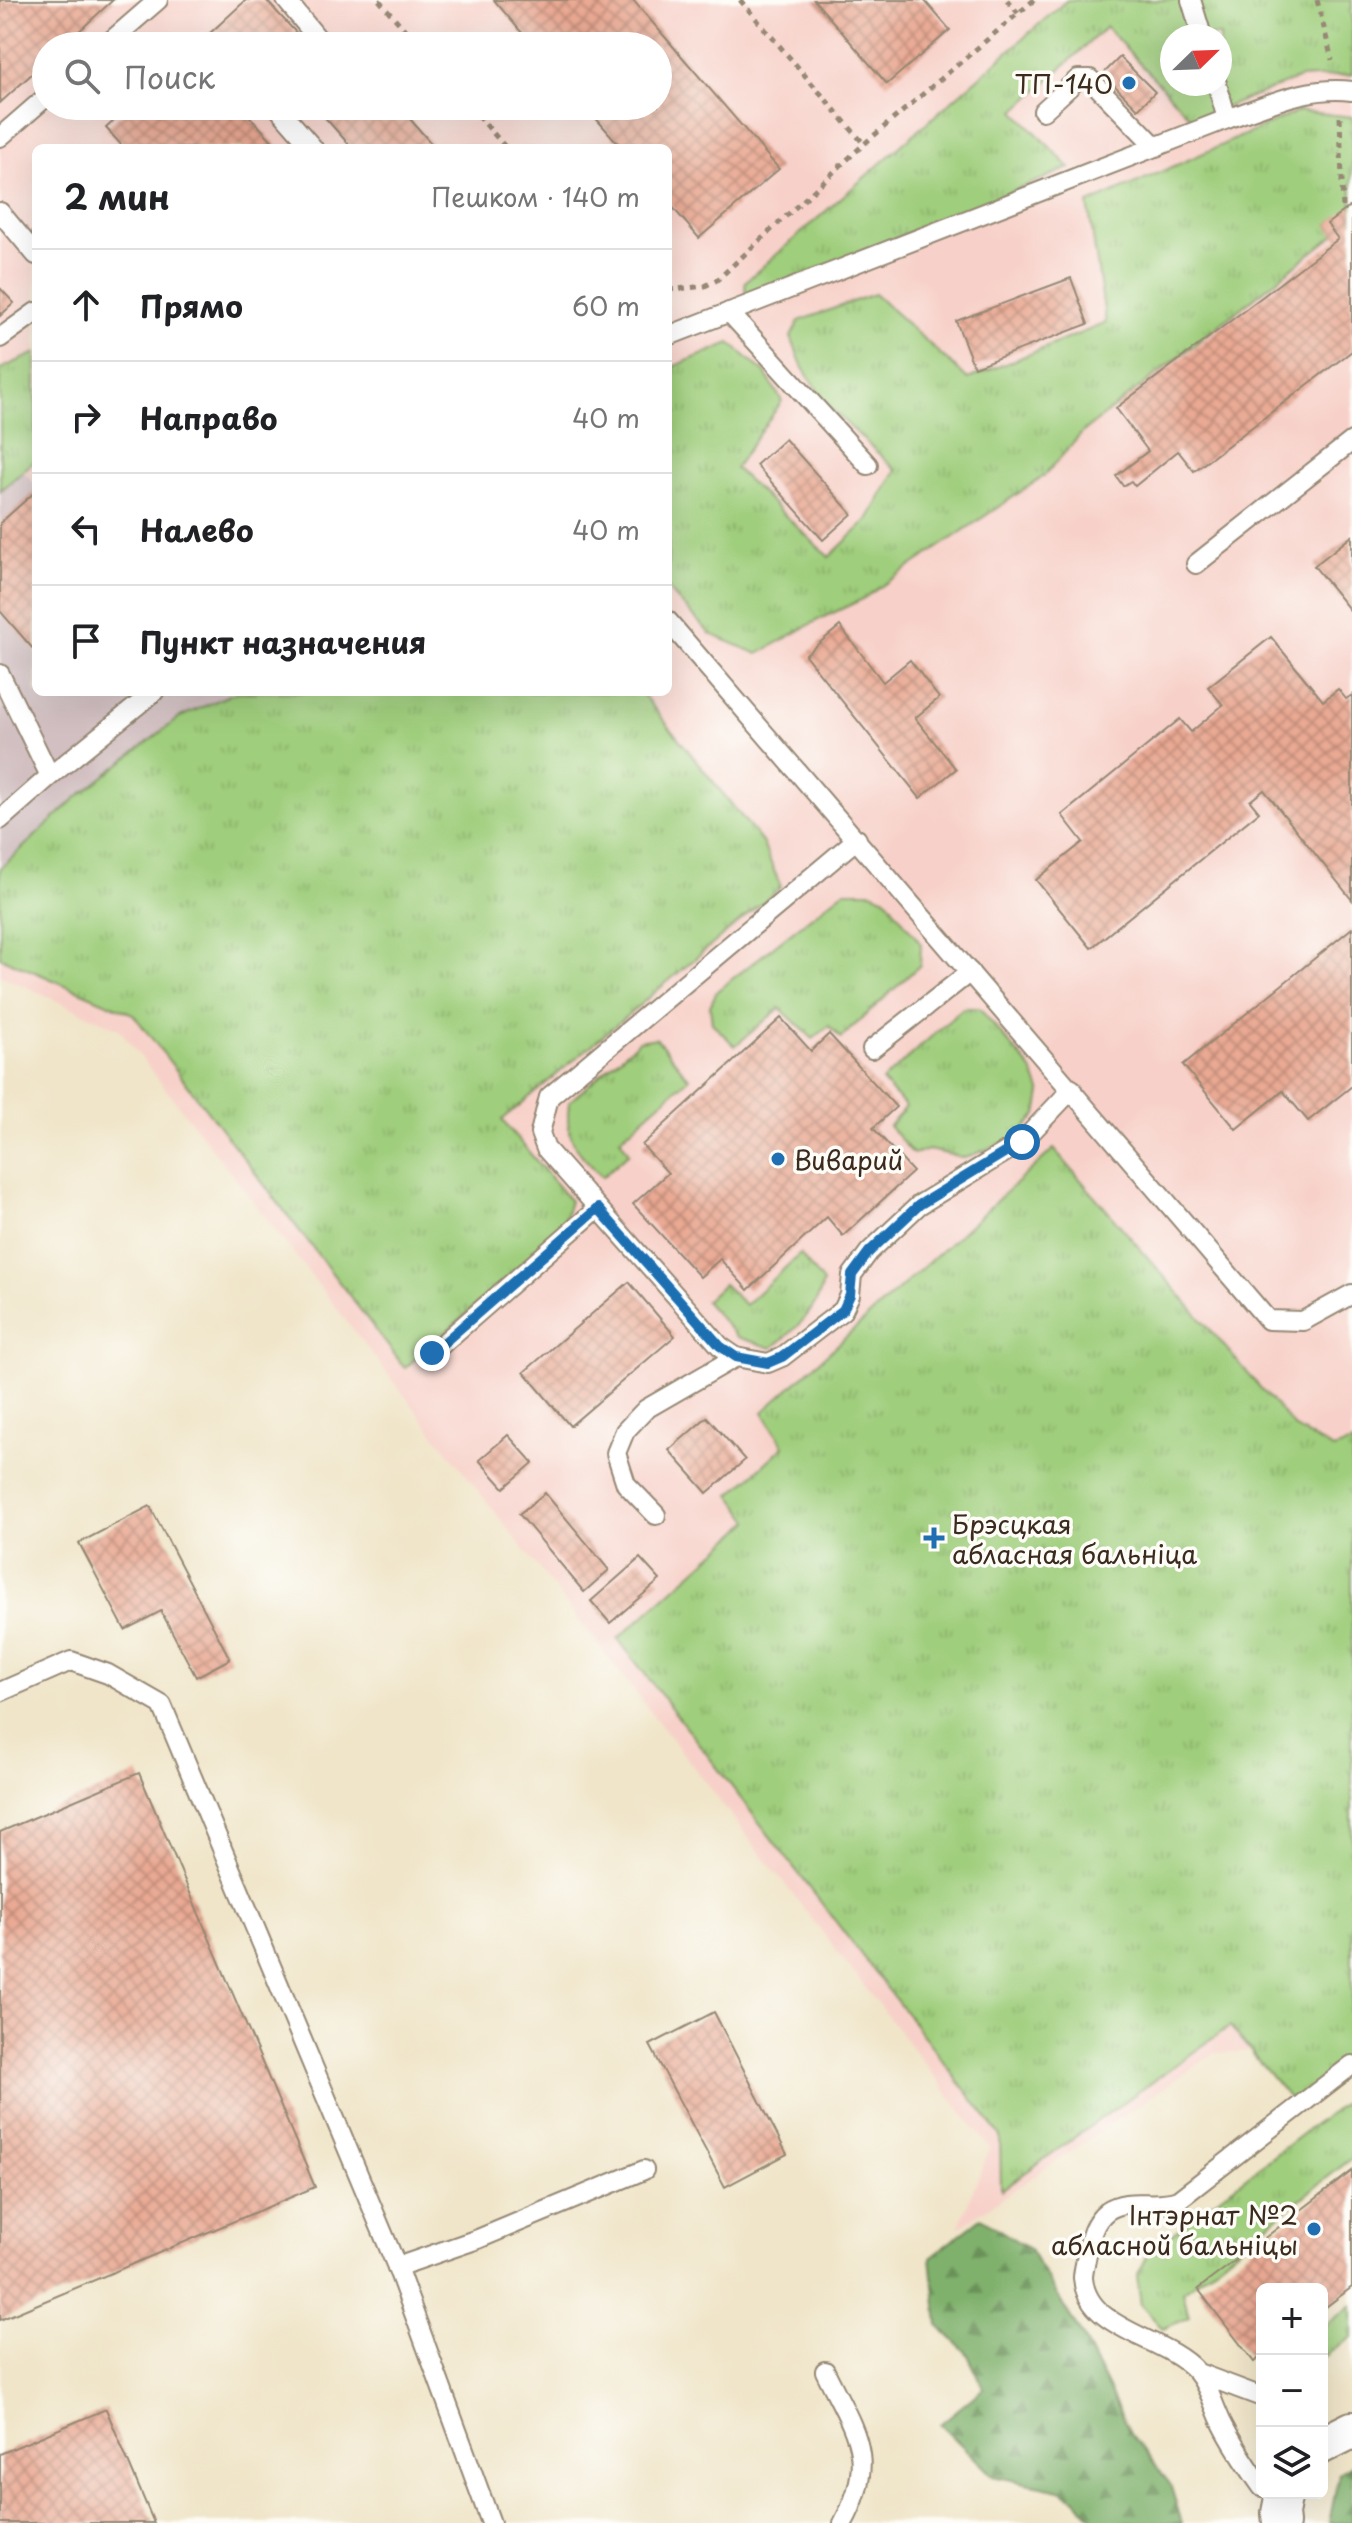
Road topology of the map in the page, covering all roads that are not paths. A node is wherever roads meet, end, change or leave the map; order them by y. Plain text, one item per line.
1 (158, 0) edge
2 (286, 0) edge
3 (1191, 0) edge
4 (1198, 24) edge
5 (121, 32) edge
6 (312, 32) edge
7 (1352, 91) edge
8 (1220, 96) edge
9 (32, 109) edge
10 (1043, 111) dead end
11 (1227, 119) junction
12 (289, 120) edge
13 (0, 137) edge
14 (310, 144) edge
15 (1156, 147) junction
16 (0, 212) edge
17 (32, 250) edge
18 (729, 312) junction
19 (32, 315) edge
20 (672, 334) edge
21 (0, 338) edge
22 (1352, 441) edge
23 (868, 465) dead end
24 (1196, 564) dead end
25 (672, 626) edge
26 (0, 674) edge
27 (149, 696) edge
28 (50, 776) junction
29 (0, 820) edge
30 (857, 839) junction
31 (970, 972) junction
32 (872, 1049) dead end
33 (1072, 1089) junction
34 (598, 1208) junction
35 (1352, 1294) edge
36 (432, 1353) dead end
37 (736, 1357) junction
38 (656, 1515) dead end
39 (0, 1692) edge
40 (1352, 2065) edge
41 (644, 2170) dead end
42 (397, 2267) junction
43 (825, 2371) dead end
44 (1198, 2373) junction
45 (1256, 2395) edge
46 (1275, 2502) edge
47 (491, 2523) edge
48 (843, 2523) edge

1 - 5 lane
2 - 6 lane
3 - 4 lane
7 - 11 lane
8 - 11 lane
9 - 13 lane
10 - 15 lane
11 - 15 lane
12 - 14 lane
15 - 18 lane
16 - 17 lane
18 - 20 lane
18 - 23 lane
19 - 21 lane
22 - 24 lane
25 - 30 lane
26 - 28 lane
27 - 28 lane
28 - 29 lane
30 - 31 lane
30 - 34 lane
31 - 32 lane
31 - 33 lane
33 - 35 lane
33 - 37 lane
34 - 36 lane
34 - 37 lane
37 - 38 lane
39 - 42 lane
40 - 44 lane
41 - 42 lane
42 - 47 lane
43 - 48 lane
44 - 45 lane
44 - 46 lane

